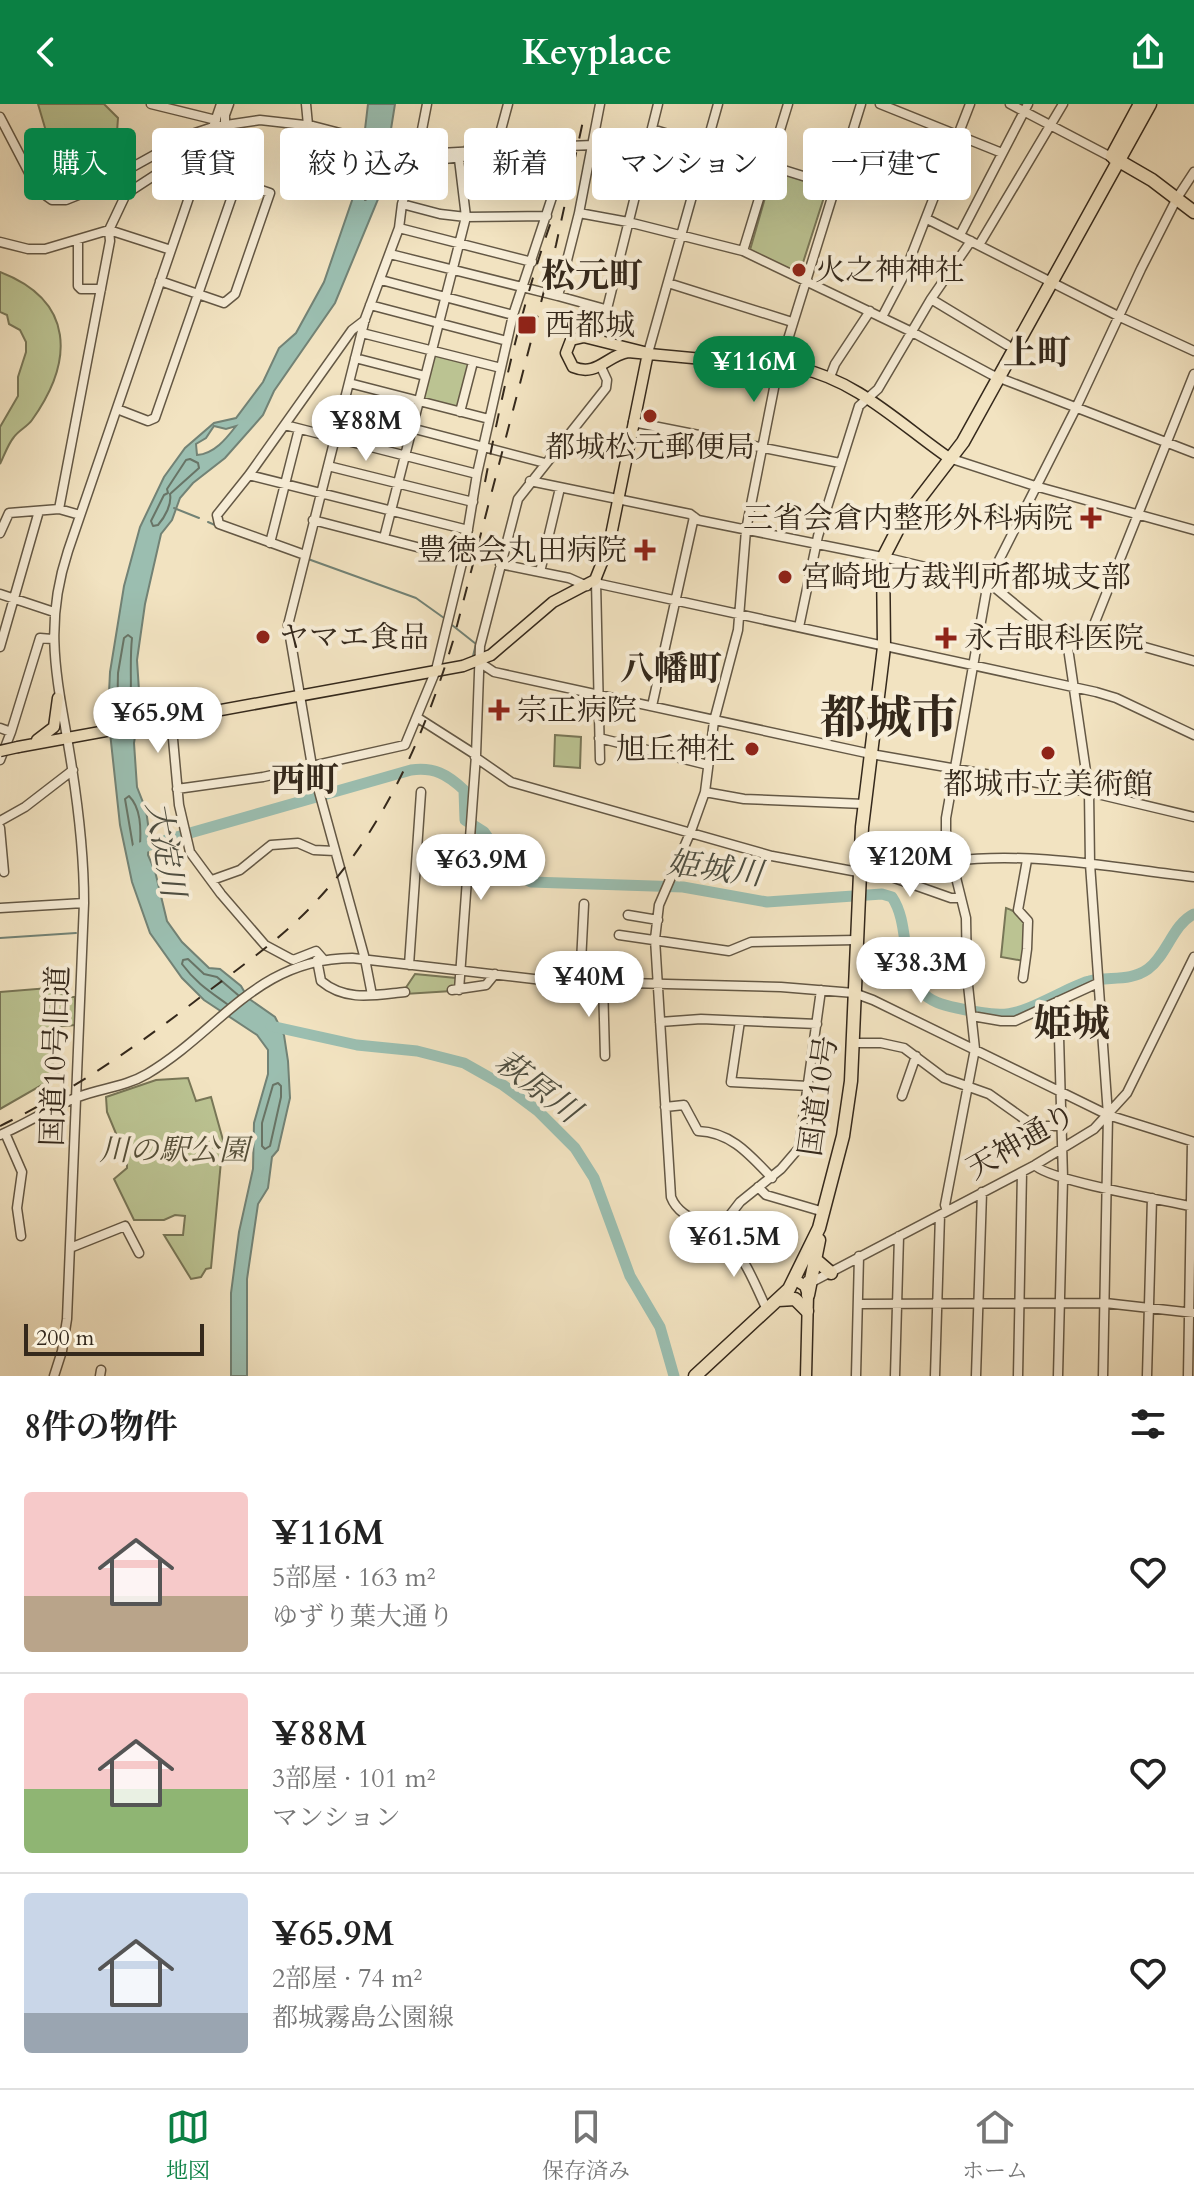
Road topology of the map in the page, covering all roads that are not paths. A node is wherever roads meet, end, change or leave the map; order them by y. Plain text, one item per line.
1 (151, 104) edge
2 (221, 104) edge
3 (229, 104) edge
4 (306, 104) edge
5 (427, 104) edge
6 (508, 104) edge
7 (600, 104) edge
8 (658, 104) edge
9 (718, 104) edge
10 (788, 104) edge
11 (861, 104) edge
12 (880, 104) edge
13 (970, 104) edge
14 (1010, 104) edge
15 (1063, 104) edge
16 (1140, 104) edge
17 (1150, 104) edge
18 (1026, 108) edge
19 (0, 117) edge
20 (214, 123) junction
21 (225, 125) junction
22 (308, 125) junction
23 (1050, 125) junction
24 (204, 128) edge
25 (212, 128) edge
26 (502, 128) edge
27 (596, 128) edge
28 (652, 128) edge
29 (711, 128) edge
30 (781, 128) edge
31 (853, 128) edge
32 (940, 128) edge
33 (961, 128) edge
34 (971, 140) edge
35 (464, 147) edge
36 (592, 150) edge
37 (464, 151) edge
38 (1002, 153) junction
39 (152, 156) edge
40 (464, 158) edge
41 (459, 159) junction
42 (1114, 159) junction
43 (1194, 172) edge
44 (152, 177) edge
45 (264, 191) edge
46 (1177, 198) junction
47 (188, 200) edge
48 (231, 200) edge
49 (552, 200) edge
50 (633, 200) edge
51 (691, 200) edge
52 (759, 200) edge
53 (831, 200) edge
54 (934, 200) edge
55 (402, 204) junction
56 (1194, 212) edge
57 (579, 213) junction
58 (547, 216) junction
59 (466, 217) junction
60 (927, 219) junction
61 (628, 222) junction
62 (399, 228) junction
63 (109, 230) junction
64 (960, 235) junction
65 (681, 236) junction
66 (78, 240) junction
67 (0, 242) edge
68 (975, 243) junction
69 (459, 244) junction
70 (171, 250) junction
71 (743, 251) junction
72 (390, 254) junction
73 (532, 262) junction
74 (452, 270) junction
75 (381, 280) junction
76 (160, 281) junction
77 (1047, 281) junction
78 (668, 283) junction
79 (805, 283) junction
80 (101, 289) junction
81 (523, 289) junction
82 (197, 294) junction
83 (446, 296) junction
84 (558, 296) junction
85 (931, 299) junction
86 (370, 305) junction
87 (605, 309) junction
88 (870, 311) junction
89 (513, 315) junction
90 (1118, 316) junction
91 (882, 317) junction
92 (365, 319) junction
93 (792, 322) junction
94 (439, 323) junction
95 (912, 332) junction
96 (362, 333) junction
97 (507, 341) junction
98 (599, 341) junction
99 (1007, 345) junction
100 (431, 351) junction
101 (1194, 351) edge
102 (648, 353) junction
103 (355, 358) junction
104 (473, 362) junction
105 (779, 366) junction
106 (601, 367) junction
107 (501, 368) junction
108 (1194, 374) edge
109 (425, 376) junction
110 (996, 376) junction
111 (830, 377) junction
112 (349, 383) junction
113 (868, 398) junction
114 (418, 401) junction
115 (1076, 408) junction
116 (117, 409) junction
117 (342, 410) junction
118 (460, 412) junction
119 (489, 419) junction
120 (633, 422) junction
121 (285, 425) junction
122 (299, 429) junction
123 (411, 429) junction
124 (335, 439) junction
125 (1165, 443) junction
126 (483, 446) junction
127 (762, 448) junction
128 (1194, 453) edge
129 (405, 456) junction
130 (949, 458) junction
131 (545, 463) junction
132 (840, 463) junction
133 (328, 466) junction
134 (477, 474) junction
135 (249, 475) junction
136 (530, 481) junction
137 (398, 483) junction
138 (285, 484) junction
139 (1035, 486) junction
140 (560, 488) junction
141 (320, 494) junction
142 (618, 499) junction
143 (473, 502) junction
144 (59, 509) junction
145 (391, 510) junction
146 (39, 511) junction
147 (80, 515) junction
148 (1139, 516) junction
149 (694, 517) junction
150 (313, 520) junction
151 (468, 530) junction
152 (746, 530) junction
153 (1194, 530) edge
154 (0, 533) edge
155 (384, 538) junction
156 (270, 543) junction
157 (816, 545) junction
158 (304, 558) junction
159 (883, 558) junction
160 (463, 559) junction
161 (500, 564) junction
162 (540, 572) junction
163 (988, 582) junction
164 (591, 583) junction
165 (0, 594) edge
166 (15, 599) junction
167 (675, 599) junction
168 (54, 612) junction
169 (739, 612) junction
170 (799, 627) junction
171 (1091, 632) junction
172 (52, 639) junction
173 (0, 647) edge
174 (884, 647) junction
175 (1068, 648) junction
176 (1194, 661) edge
177 (479, 662) junction
178 (973, 666) junction
179 (436, 670) junction
180 (1072, 687) junction
181 (298, 694) junction
182 (598, 694) junction
183 (58, 698) junction
184 (652, 706) junction
185 (168, 718) junction
186 (418, 718) junction
187 (714, 721) junction
188 (0, 728) edge
189 (11, 732) junction
190 (1194, 735) edge
191 (67, 737) junction
192 (599, 738) junction
193 (36, 742) junction
194 (0, 751) edge
195 (871, 754) junction
196 (476, 756) junction
197 (0, 760) edge
198 (600, 760) dead end
199 (708, 765) junction
200 (312, 766) junction
201 (73, 770) junction
202 (954, 770) junction
203 (177, 789) junction
204 (421, 792) dead end
205 (705, 792) junction
206 (1089, 792) junction
207 (864, 804) junction
208 (1194, 817) edge
209 (0, 821) edge
210 (0, 828) edge
211 (691, 831) junction
212 (335, 851) junction
213 (1027, 860) junction
214 (952, 861) junction
215 (1090, 864) junction
216 (4, 872) dead end
217 (858, 872) junction
218 (1194, 877) edge
219 (212, 880) junction
220 (961, 898) junction
221 (84, 903) junction
222 (584, 904) dead end
223 (0, 908) edge
224 (628, 915) dead end
225 (658, 920) junction
226 (619, 935) dead end
227 (655, 939) junction
228 (856, 940) junction
229 (1194, 957) edge
230 (365, 959) junction
231 (320, 960) junction
232 (409, 965) junction
233 (460, 970) junction
234 (495, 974) junction
235 (1023, 978) dead end
236 (580, 982) junction
237 (603, 983) junction
238 (1098, 983) junction
239 (658, 984) junction
240 (821, 990) junction
241 (405, 992) dead end
242 (854, 993) junction
243 (372, 995) junction
244 (1058, 1001) junction
245 (972, 1012) junction
246 (740, 1021) junction
247 (660, 1022) junction
248 (817, 1024) junction
249 (853, 1043) junction
250 (975, 1049) junction
251 (605, 1056) dead end
252 (916, 1056) junction
253 (808, 1086) junction
254 (967, 1086) junction
255 (1062, 1094) junction
256 (902, 1096) dead end
257 (77, 1097) junction
258 (665, 1107) junction
259 (1108, 1115) junction
260 (1063, 1126) junction
261 (2, 1134) edge
262 (1193, 1142) edge
263 (1063, 1150) junction
264 (1035, 1165) junction
265 (1022, 1172) junction
266 (772, 1178) junction
267 (1063, 1178) junction
268 (758, 1187) junction
269 (1107, 1187) junction
270 (982, 1192) junction
271 (1152, 1198) junction
272 (1192, 1206) edge
273 (824, 1212) junction
274 (943, 1213) junction
275 (819, 1228) junction
276 (721, 1233) junction
277 (21, 1236) dead end
278 (899, 1236) junction
279 (70, 1248) junction
280 (139, 1253) dead end
281 (859, 1256) junction
282 (816, 1260) junction
283 (831, 1273) junction
284 (794, 1279) junction
285 (810, 1288) junction
286 (778, 1300) junction
287 (979, 1303) junction
288 (1020, 1303) junction
289 (1059, 1303) junction
290 (1105, 1303) junction
291 (859, 1304) junction
292 (898, 1304) junction
293 (938, 1304) junction
294 (1149, 1307) junction
295 (767, 1310) junction
296 (807, 1311) junction
297 (1192, 1312) edge
298 (54, 1376) edge
299 (695, 1376) edge
300 (806, 1376) edge
301 (856, 1376) edge
302 (895, 1376) edge
303 (935, 1376) edge
304 (976, 1376) edge
305 (1018, 1376) edge
306 (1058, 1376) edge
307 (1103, 1376) edge
308 (1147, 1376) edge
309 (1188, 1376) edge

1 - 20 street
2 - 20 street, 国道10号旧道
3 - 21 street
4 - 22 street
5 - 35 street
6 - 26 street
7 - 27 street
8 - 28 street
9 - 29 street
10 - 30 street
11 - 31 street
12 - 32 street
13 - 33 street
14 - 18 street
15 - 23 street
16 - 42 highway, 国道10号
17 - 42 highway, 国道10号
18 - 23 street
18 - 38 street
19 - 39 street
20 - 21 street
20 - 24 street
20 - 25 street, 国道10号旧道
21 - 22 street
22 - 37 street
23 - 42 street
23 - 68 street
34 - 38 street
36 - 57 street
38 - 64 street
40 - 41 street
41 - 55 street
41 - 59 street
42 - 46 highway
42 - 77 highway, 国道10号
43 - 46 street
44 - 63 street
45 - 82 street
46 - 56 highway
46 - 90 street
47 - 70 street, 国道10号旧道
48 - 82 street
49 - 58 street
50 - 61 street
51 - 65 street
52 - 71 street
53 - 79 street
54 - 60 street
55 - 59 street
55 - 62 street
57 - 61 street
57 - 84 street
58 - 59 street
58 - 73 street
59 - 69 street
60 - 64 street
60 - 91 street
61 - 65 street
61 - 87 street
62 - 69 street
62 - 72 street
63 - 66 street
63 - 70 street
63 - 80 street
64 - 68 street
65 - 71 street
65 - 78 street
66 - 67 street
66 - 80 street
68 - 77 street
68 - 85 street
69 - 73 street
69 - 74 street
70 - 76 street, 国道10号旧道
71 - 79 street
72 - 74 street
72 - 75 street
73 - 81 street
74 - 81 street
74 - 83 street
75 - 83 street
75 - 86 street
76 - 82 street
76 - 116 street, 国道10号旧道
77 - 90 street
77 - 99 highway, 国道10号
77 - 110 highway, 国道10号
78 - 93 street
78 - 102 street
79 - 88 street
79 - 93 street
80 - 144 street
81 - 84 street
81 - 89 street
82 - 116 street
83 - 89 street
83 - 94 street
84 - 87 street
85 - 95 street
85 - 99 street
86 - 92 street
86 - 94 street
87 - 98 street
88 - 91 street
88 - 111 street
89 - 97 street
90 - 101 street
90 - 115 street
91 - 95 street
92 - 96 street
92 - 121 street
93 - 105 street
94 - 97 street
94 - 100 street
95 - 110 street
95 - 113 street
96 - 100 street
96 - 103 street
97 - 107 street
98 - 102 main road
98 - 106 main road
99 - 110 highway, 国道10号
100 - 104 street
100 - 109 street
102 - 105 main road
102 - 106 main road
102 - 120 main road
103 - 109 street
103 - 112 street
104 - 107 street
104 - 118 street
105 - 111 main road
105 - 127 street
106 - 131 street
107 - 119 street
108 - 125 street
109 - 114 street
110 - 115 street
110 - 130 highway, 国道10号
111 - 113 main road
112 - 114 street
112 - 117 street
113 - 130 main road
113 - 132 street
114 - 118 street
114 - 123 street
115 - 125 street
115 - 139 street
116 - 147 street, 国道10号旧道
117 - 123 street
117 - 124 street
118 - 119 street
119 - 126 street
120 - 127 street
120 - 142 main road
121 - 122 street
121 - 135 street
122 - 124 street
122 - 138 street
123 - 126 street
123 - 129 street
124 - 129 street
124 - 133 street
125 - 128 street
125 - 148 street
126 - 131 street
126 - 134 street
127 - 132 street
127 - 152 street
129 - 134 street
129 - 137 street
130 - 139 street
130 - 159 highway, 国道10号
131 - 136 street
132 - 157 street
133 - 137 street
133 - 141 street
134 - 143 street
135 - 138 street
135 - 156 street
136 - 140 street
136 - 161 street
137 - 143 street
137 - 145 street
138 - 141 street
138 - 156 street
139 - 148 street
139 - 163 street
140 - 142 street
140 - 162 street
141 - 145 street
141 - 150 street
142 - 149 street
142 - 164 main road
143 - 151 street
144 - 146 street
144 - 147 street
145 - 151 street
145 - 155 street
146 - 154 street
146 - 166 street
147 - 168 street, 国道10号旧道
148 - 153 street
148 - 171 street
149 - 152 street
149 - 167 street
150 - 155 street
150 - 158 street
151 - 160 street
152 - 157 street
152 - 169 street
155 - 160 street
156 - 158 street
157 - 159 street
157 - 170 street
158 - 181 street
159 - 163 street
159 - 174 highway, 国道10号
160 - 179 street
161 - 162 street
161 - 177 street
162 - 164 street
163 - 175 street
163 - 178 street
164 - 167 street
164 - 177 main road
164 - 182 street
165 - 166 street
166 - 168 street
166 - 173 street
167 - 169 street
167 - 184 street
168 - 172 street, 国道10号旧道
169 - 170 street
169 - 187 street
170 - 174 street
171 - 175 street
171 - 176 street
172 - 183 street, 国道10号旧道
172 - 189 street
174 - 178 street
174 - 195 highway, 国道10号
175 - 180 street
177 - 179 main road
177 - 182 street
177 - 196 street
178 - 180 street
178 - 202 street
179 - 181 main road
179 - 186 street
180 - 190 street
180 - 206 street
181 - 185 main road
181 - 200 street
182 - 184 street
182 - 192 street
183 - 191 street, 国道10号旧道
183 - 193 main road
184 - 187 street
185 - 191 main road
185 - 203 street
186 - 196 street
186 - 200 street
187 - 195 street
187 - 199 street
188 - 189 street
189 - 197 street
191 - 193 main road
191 - 201 street, 国道10号旧道
192 - 198 street
192 - 199 street
193 - 194 main road, bridge
195 - 202 street
195 - 207 highway, 国道10号
196 - 211 street
196 - 233 street
199 - 205 street
200 - 203 street
200 - 212 street
201 - 209 street
201 - 221 street, 国道10号旧道
202 - 206 street
202 - 214 street
203 - 219 street
204 - 232 street
205 - 207 street
205 - 211 street
206 - 208 street
206 - 215 street
207 - 217 highway, 国道10号
210 - 216 street
211 - 217 street
211 - 225 street
212 - 219 street
212 - 230 street
213 - 214 street
213 - 215 street
213 - 235 street
214 - 220 street
215 - 218 street
215 - 238 street
217 - 220 street
217 - 228 highway, 国道10号
219 - 231 street
220 - 245 street
221 - 223 street
221 - 257 street, 国道10号旧道
222 - 236 street
224 - 225 street
225 - 227 street
226 - 227 street
227 - 228 street
227 - 239 street
228 - 242 highway, 国道10号
229 - 259 street, 天神通り
230 - 231 street
230 - 232 street
230 - 243 street
231 - 243 street
231 - 257 street
232 - 233 street
233 - 234 street
233 - 234 street
234 - 236 street
236 - 237 street
237 - 239 street
237 - 251 street
238 - 244 street
238 - 259 street
239 - 240 street
239 - 247 street
240 - 242 street
240 - 248 street
241 - 243 street
242 - 249 highway, 国道10号
242 - 250 street
244 - 245 street
244 - 255 street
245 - 250 street
246 - 247 street
246 - 248 street
246 - 253 street
247 - 258 street
248 - 253 street
249 - 252 street
249 - 273 highway, 国道10号
250 - 254 street
250 - 255 street
252 - 254 street
252 - 256 street
253 - 266 street
254 - 260 street
254 - 274 street
255 - 259 street
255 - 260 street
257 - 261 street
257 - 279 street, 国道10号旧道
258 - 266 street
258 - 276 street
259 - 262 street
259 - 263 street, 天神通り
259 - 269 street
260 - 263 street
261 - 277 street
262 - 272 street
263 - 264 street, 天神通り
263 - 267 street
264 - 265 street, 天神通り
264 - 267 street
265 - 270 street, 天神通り
265 - 288 street
266 - 268 street
267 - 269 street
267 - 289 street
268 - 273 street
268 - 276 street
269 - 271 street
269 - 290 street
270 - 274 street, 天神通り
270 - 287 street
271 - 272 street
271 - 294 street
272 - 297 street
273 - 275 highway, 国道10号
274 - 278 street, 天神通り
274 - 293 street
275 - 282 highway
275 - 284 highway, 国道10号
276 - 295 street
278 - 281 street, 天神通り
278 - 292 street
279 - 280 street
279 - 298 street, 国道10号旧道
281 - 283 street, 天神通り
281 - 291 street
282 - 283 highway
282 - 285 highway
283 - 285 street, 天神通り
284 - 285 main road
284 - 286 highway, 国道10号
285 - 296 main road
286 - 295 highway, 国道10号
286 - 296 highway
287 - 288 street
287 - 293 street
287 - 304 street
288 - 289 street
288 - 305 street
289 - 290 street
289 - 306 street
290 - 294 street
290 - 307 street
291 - 292 street
291 - 301 street
292 - 293 street
292 - 302 street
293 - 303 street
294 - 297 street
294 - 308 street
295 - 299 highway, 国道10号
296 - 300 main road
297 - 309 street

